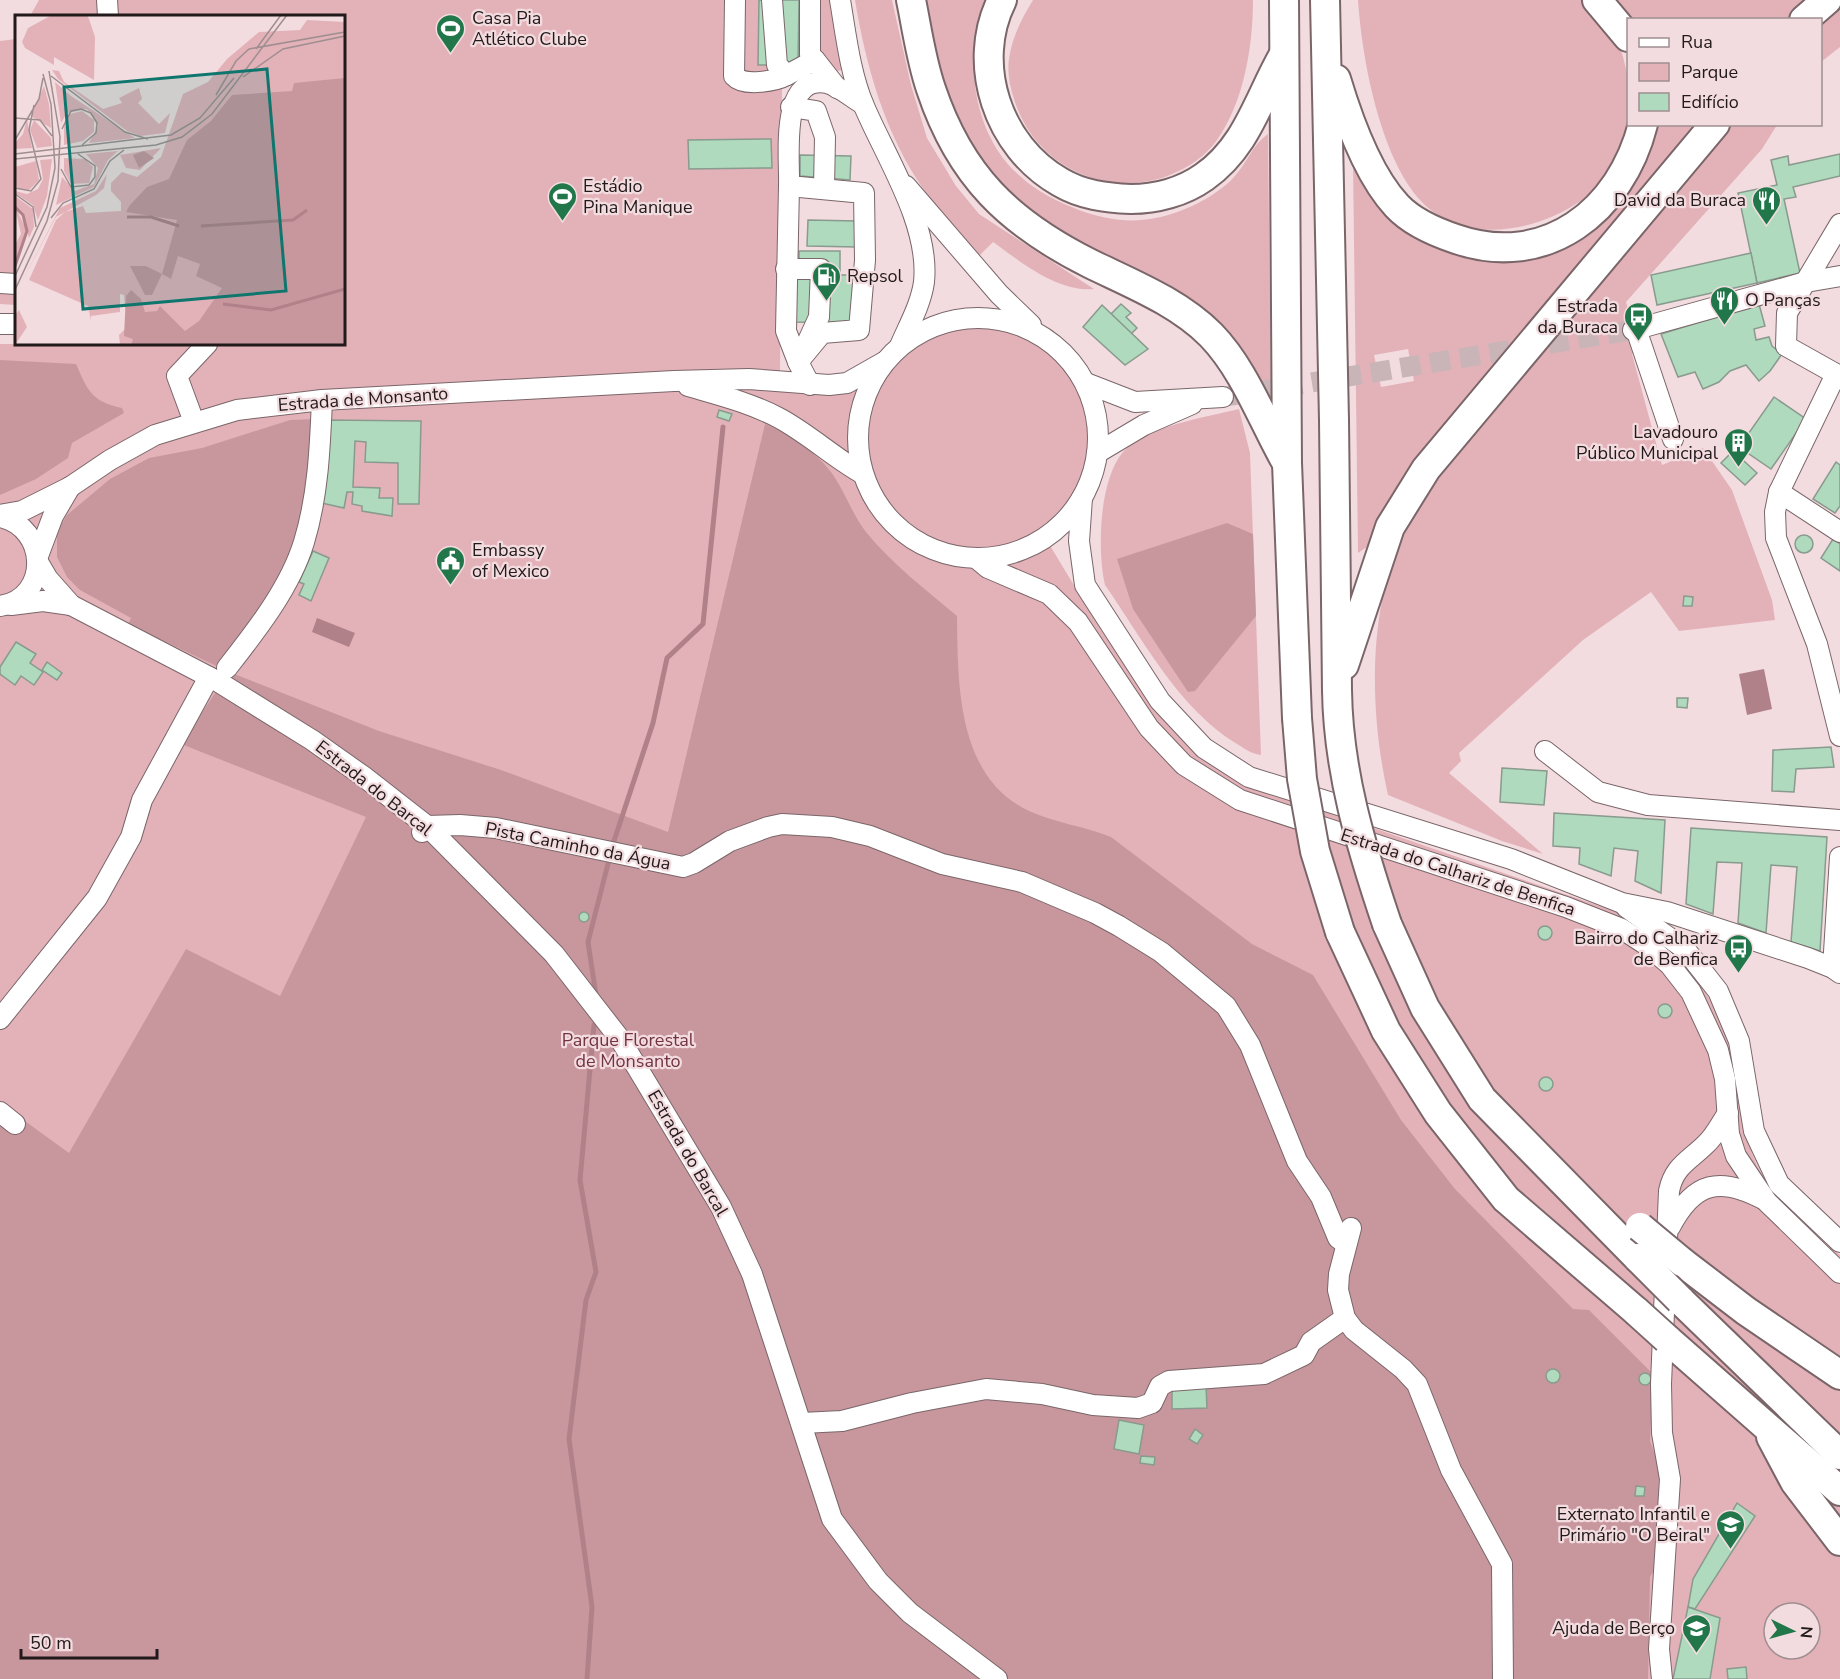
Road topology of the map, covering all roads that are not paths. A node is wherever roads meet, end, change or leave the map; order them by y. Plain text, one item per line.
1 (107, 0) edge
2 (735, 0) edge
3 (772, 0) edge
4 (810, 0) edge
5 (840, 0) edge
6 (911, 0) edge
7 (1002, 0) edge
8 (1597, 0) edge
9 (1827, 0) edge
10 (1284, 5) edge
11 (1325, 5) edge
12 (108, 15) edge
13 (1806, 18) edge
14 (1627, 35) edge
15 (1284, 55) junction
16 (815, 60) junction
17 (787, 75) junction
18 (837, 88) junction
19 (863, 104) junction
20 (791, 107) junction
21 (1642, 126) edge
22 (1713, 126) edge
23 (896, 175) junction
24 (789, 186) junction
25 (824, 188) junction
26 (1840, 224) edge
27 (786, 268) junction
28 (1840, 276) edge
29 (1806, 282) junction
30 (0, 283) edge
31 (15, 284) edge
32 (1041, 335) junction
33 (206, 345) edge
34 (900, 345) junction
35 (798, 362) junction
36 (884, 362) junction
37 (1838, 375) edge
38 (674, 381) junction
39 (1086, 383) junction
40 (810, 385) junction
41 (1223, 397) tunnel mouth
42 (322, 400) junction
43 (1203, 400) junction
44 (194, 422) junction
45 (1673, 439) dead end
46 (1097, 453) junction
47 (1287, 464) junction
48 (863, 474) junction
49 (70, 487) junction
50 (1779, 492) junction
51 (1082, 498) junction
52 (0, 516) edge
53 (1840, 532) edge
54 (976, 558) junction
55 (38, 559) junction
56 (71, 605) junction
57 (2, 606) edge
58 (227, 668) dead end
59 (209, 678) junction
60 (1336, 690) junction
61 (1840, 736) edge
62 (1545, 751) dead end
63 (1840, 820) edge
64 (423, 831) junction
65 (1840, 857) edge
66 (1622, 903) junction
67 (1837, 970) edge
68 (0, 1019) edge
69 (1728, 1113) junction
70 (1583, 1201) junction
71 (1767, 1202) junction
72 (1654, 1230) junction
73 (1840, 1242) edge
74 (1840, 1273) edge
75 (1345, 1318) junction
76 (1840, 1375) edge
77 (1764, 1421) junction
78 (802, 1423) junction
79 (1840, 1455) edge
80 (1840, 1491) edge
81 (1840, 1541) edge
82 (997, 1679) edge
83 (1503, 1679) edge
84 (1662, 1679) edge

1 - 12 street
2 - 17 street
3 - 17 street
4 - 16 street
5 - 19 street
6 - 47 highway
7 - 15 highway
8 - 14 highway
9 - 13 highway
10 - 15 highway
11 - 21 highway
11 - 60 highway
15 - 47 highway
16 - 17 street
16 - 18 street
18 - 19 street
18 - 20 street
19 - 23 street
20 - 24 street
20 - 25 street
22 - 60 highway
23 - 32 street
23 - 34 street
24 - 25 street
24 - 27 street
25 - 35 street
26 - 29 street
27 - 35 street
27 - 35 street
28 - 29 street
29 - 37 street
29 - 45 street
30 - 31 street
32 - 34 street
32 - 39 street
33 - 44 street
34 - 36 street
35 - 40 street
36 - 40 street, Estrada de Monsanto
36 - 48 street
37 - 50 street
38 - 40 street, Estrada de Monsanto
38 - 42 street, Estrada de Monsanto
38 - 48 street, Estrada de Monsanto
39 - 43 street
39 - 46 street
41 - 43 street
42 - 44 street, Estrada de Monsanto
42 - 58 street
43 - 46 street
44 - 49 street, Estrada de Monsanto
46 - 51 street
47 - 77 highway, bridge
48 - 54 street
49 - 52 street, Estrada de Monsanto
49 - 55 street, Estrada de Monsanto
50 - 53 street
50 - 61 street
51 - 54 street
51 - 66 street, Estrada do Calhariz de Benfica
52 - 55 street, Estrada de Monsanto
54 - 69 street, Estrada do Calhariz de Benfica
55 - 56 street
55 - 57 street, Estrada de Monsanto
56 - 57 street
56 - 59 street, Estrada do Barcal
59 - 64 street, Estrada do Barcal
59 - 68 street
60 - 70 highway, bridge
62 - 63 street
64 - 75 street, Pista Caminho da Água
64 - 78 street, Estrada do Barcal
65 - 67 street
66 - 67 street, Estrada do Calhariz de Benfica
66 - 73 street, Estrada do Calhariz de Benfica
69 - 71 street, Estrada do Calhariz de Benfica
69 - 72 street
70 - 72 highway
70 - 79 highway, bridge
71 - 72 street
71 - 74 street, Estrada do Calhariz de Benfica
72 - 76 highway, bridge
72 - 84 street
75 - 78 street
75 - 83 street
77 - 80 highway
77 - 81 highway
78 - 82 street, Estrada do Barcal

